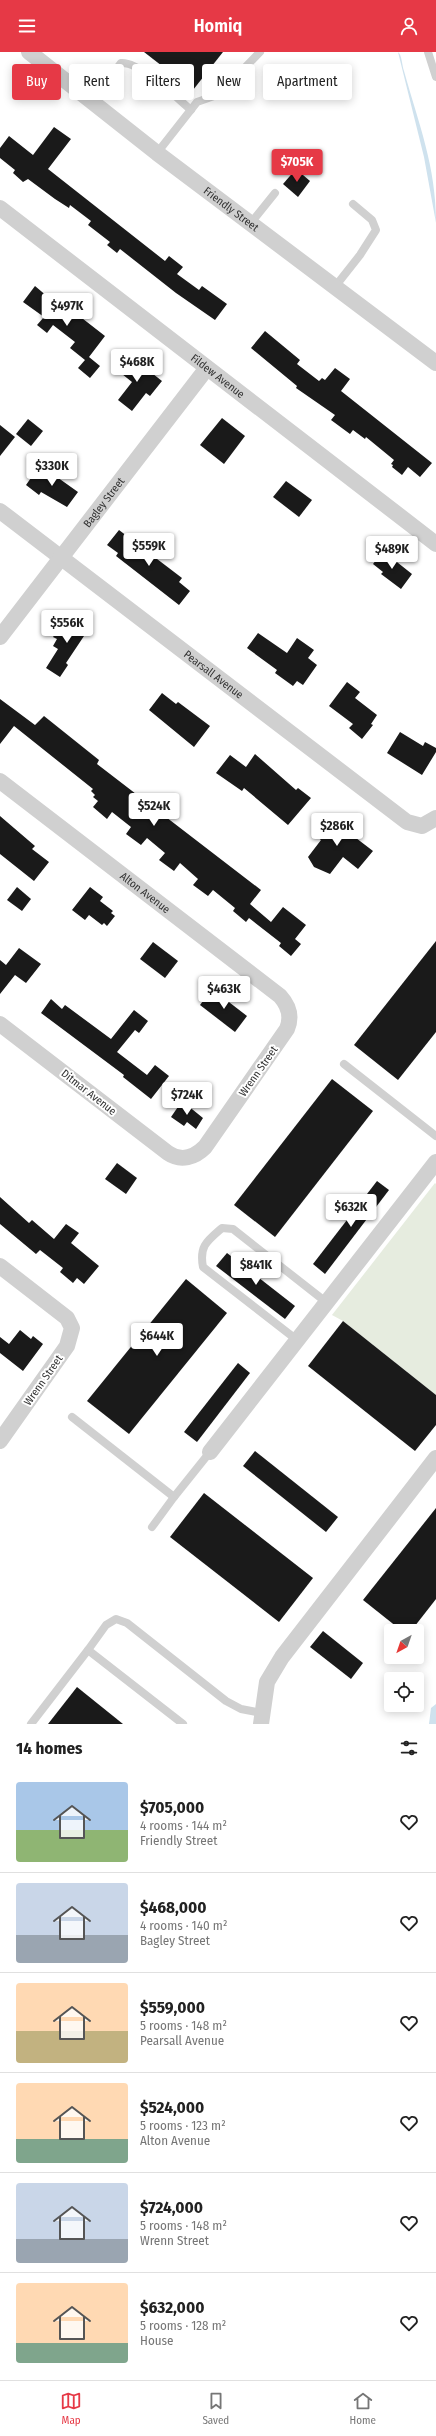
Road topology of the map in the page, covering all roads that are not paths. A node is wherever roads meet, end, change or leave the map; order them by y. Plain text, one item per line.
1 (29, 52) edge
2 (260, 52) edge
3 (428, 52) edge
4 (436, 77) edge
5 (92, 101) junction
6 (191, 110) junction
7 (157, 153) junction
8 (275, 193) dead end
9 (353, 204) dead end
10 (0, 208) edge
11 (250, 224) junction
12 (334, 288) junction
13 (436, 363) edge
14 (207, 368) junction
15 (0, 511) edge
16 (436, 544) edge
17 (61, 558) junction
18 (0, 638) edge
19 (0, 781) edge
20 (433, 820) edge
21 (288, 1007) joint
22 (0, 1024) edge
23 (344, 1064) dead end
24 (436, 1136) edge
25 (180, 1158) joint
26 (436, 1162) edge
27 (0, 1266) edge
28 (326, 1302) junction
29 (297, 1340) junction
30 (72, 1417) dead end
31 (0, 1441) edge
32 (210, 1452) joint
33 (436, 1458) edge
34 (174, 1497) junction
35 (152, 1527) dead end
36 (88, 1650) junction
37 (262, 1719) edge
38 (31, 1724) edge
39 (183, 1724) edge

1 - 5 street, Friendly Street
2 - 6 lane
3 - 4 lane
5 - 6 lane
5 - 7 street, Friendly Street
6 - 7 lane
7 - 11 street, Friendly Street
8 - 11 lane
9 - 12 lane
10 - 14 street, Fildew Avenue
11 - 12 street, Friendly Street
12 - 13 street, Friendly Street
14 - 16 street, Fildew Avenue
14 - 17 street, Bagley Street
15 - 17 street, Pearsall Avenue
17 - 18 street, Bagley Street
17 - 20 street, Pearsall Avenue
19 - 21 street, Alton Avenue
21 - 25 street, Wrenn Street
22 - 25 street, Ditmar Avenue
23 - 24 lane
26 - 28 street
27 - 31 street, Wrenn Street
28 - 29 street
28 - 29 lane
29 - 32 street
30 - 34 lane
32 - 34 lane
33 - 37 street
34 - 35 lane
36 - 37 lane
36 - 38 lane
36 - 39 lane

